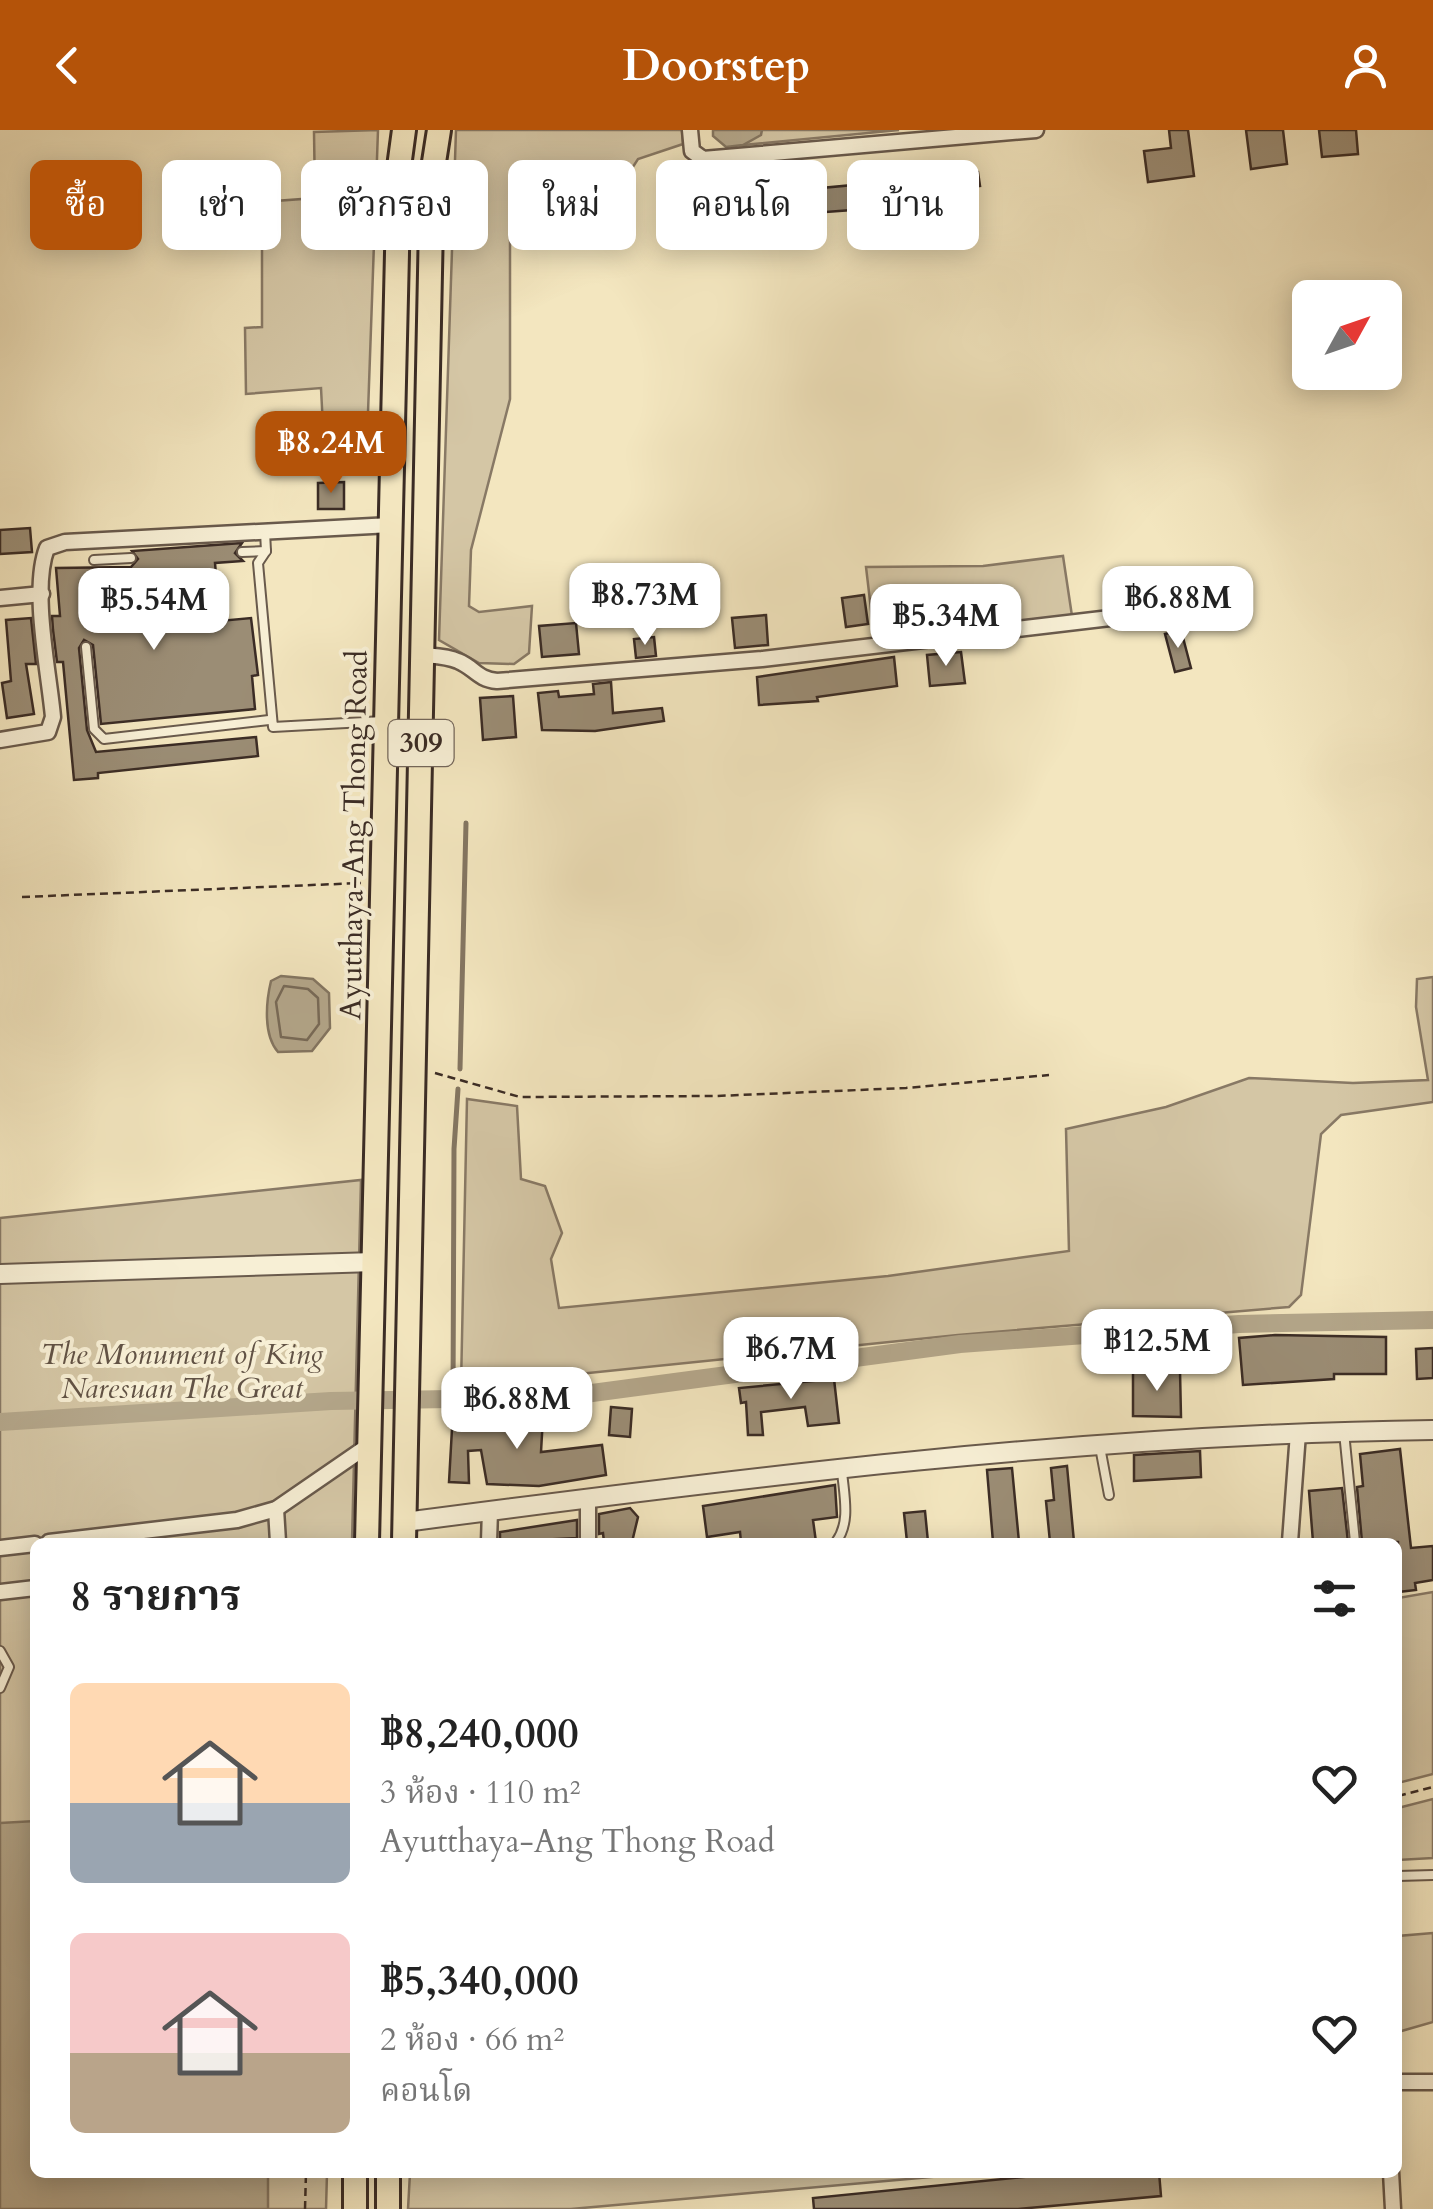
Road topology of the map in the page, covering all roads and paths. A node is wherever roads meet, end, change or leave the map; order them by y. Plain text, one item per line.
1 (404, 130) edge
2 (438, 130) edge
3 (690, 130) edge
4 (1036, 130) edge
5 (391, 525) junction
6 (265, 532) junction
7 (266, 551) junction
8 (242, 552) dead end
9 (131, 558) dead end
10 (94, 560) dead end
11 (42, 594) junction
12 (0, 598) edge
13 (1127, 616) dead end
14 (86, 647) dead end
15 (422, 655) junction
16 (101, 662) dead end
17 (88, 663) junction
18 (269, 720) junction
19 (386, 721) junction
20 (0, 740) edge
21 (384, 807) junction
22 (419, 808) junction
23 (383, 884) junction
24 (22, 897) dead end
25 (414, 1070) junction
26 (1049, 1075) dead end
27 (374, 1262) junction
28 (0, 1274) edge
29 (1433, 1430) edge
30 (1298, 1432) junction
31 (1344, 1432) junction
32 (1100, 1442) junction
33 (368, 1444) junction
34 (842, 1467) junction
35 (1109, 1494) dead end
36 (588, 1498) junction
37 (276, 1509) junction
38 (490, 1510) junction
39 (404, 1532) edge
40 (83, 1538) edge
41 (278, 1538) edge
42 (366, 1538) edge
43 (489, 1538) edge
44 (588, 1538) edge
45 (837, 1538) edge
46 (1290, 1538) edge
47 (1355, 1538) edge
48 (30, 1545) edge
49 (0, 1548) edge
50 (28, 1589) edge
51 (0, 1592) edge
52 (0, 1652) edge
53 (0, 1688) edge
54 (1433, 1787) edge
55 (1402, 1795) edge
56 (1433, 1875) edge
57 (1402, 1876) edge
58 (1402, 2082) edge
59 (1433, 2082) edge
60 (306, 2178) edge
61 (355, 2178) edge
62 (388, 2178) edge
63 (1391, 2178) edge
64 (306, 2209) edge
65 (355, 2209) edge
66 (388, 2209) edge
67 (1393, 2209) edge

1 - 5 main road, Ayutthaya-Ang Thong Road / 309
2 - 15 main road, 309
3 - 4 street
5 - 6 street
5 - 19 main road, Ayutthaya-Ang Thong Road / 309
6 - 7 lane
6 - 11 street
7 - 8 lane
7 - 18 lane
9 - 10 lane
11 - 12 street
11 - 20 street
13 - 15 street
14 - 17 lane
15 - 22 main road, 309
16 - 17 lane
17 - 18 lane
18 - 19 lane
19 - 21 main road, Ayutthaya-Ang Thong Road / 309
21 - 22 main road
21 - 23 main road, Ayutthaya-Ang Thong Road / 309
22 - 25 main road, 309
23 - 24 path
23 - 27 main road, Ayutthaya-Ang Thong Road / 309
25 - 26 path
25 - 39 main road, 309
27 - 28 street
27 - 33 main road, Ayutthaya-Ang Thong Road / 309
29 - 31 street
30 - 31 street
30 - 32 street
30 - 46 street
31 - 47 lane
32 - 34 street
32 - 35 lane
33 - 37 street
33 - 42 main road, Ayutthaya-Ang Thong Road / 309
34 - 36 street
34 - 45 lane
36 - 38 street
36 - 44 street
37 - 40 street
37 - 41 street
38 - 39 street
38 - 43 street
48 - 49 street
50 - 51 street
52 - 53 lane
54 - 55 path
56 - 57 lane
58 - 59 street
60 - 64 path
61 - 65 main road
62 - 66 main road
63 - 67 street

